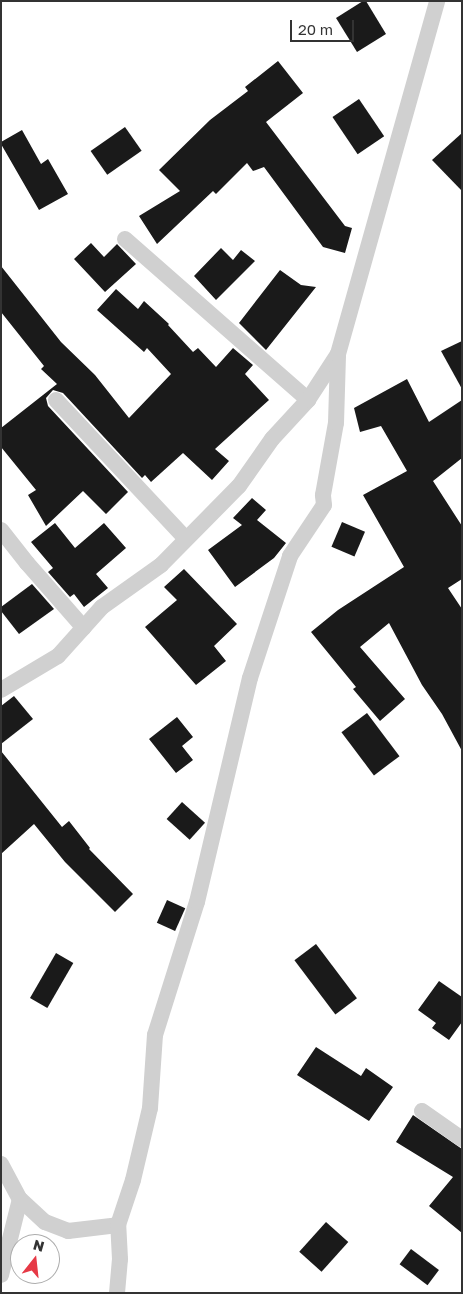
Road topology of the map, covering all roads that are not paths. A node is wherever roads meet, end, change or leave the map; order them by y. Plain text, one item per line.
1 (437, 1) edge
2 (125, 239) dead end
3 (338, 354) junction
4 (56, 400) dead end
5 (308, 400) junction
6 (1, 530) edge
7 (186, 539) junction
8 (84, 628) junction
9 (1, 690) edge
10 (422, 1111) dead end
11 (462, 1139) edge
12 (1, 1164) edge
13 (20, 1199) junction
14 (118, 1225) junction
15 (1, 1276) edge
16 (117, 1293) edge

1 - 3 street
2 - 5 street
3 - 5 street
3 - 14 street
4 - 7 street
5 - 7 street
6 - 8 street
7 - 8 street
8 - 9 street
10 - 11 street
12 - 13 street
13 - 14 street
13 - 15 street
14 - 16 street

